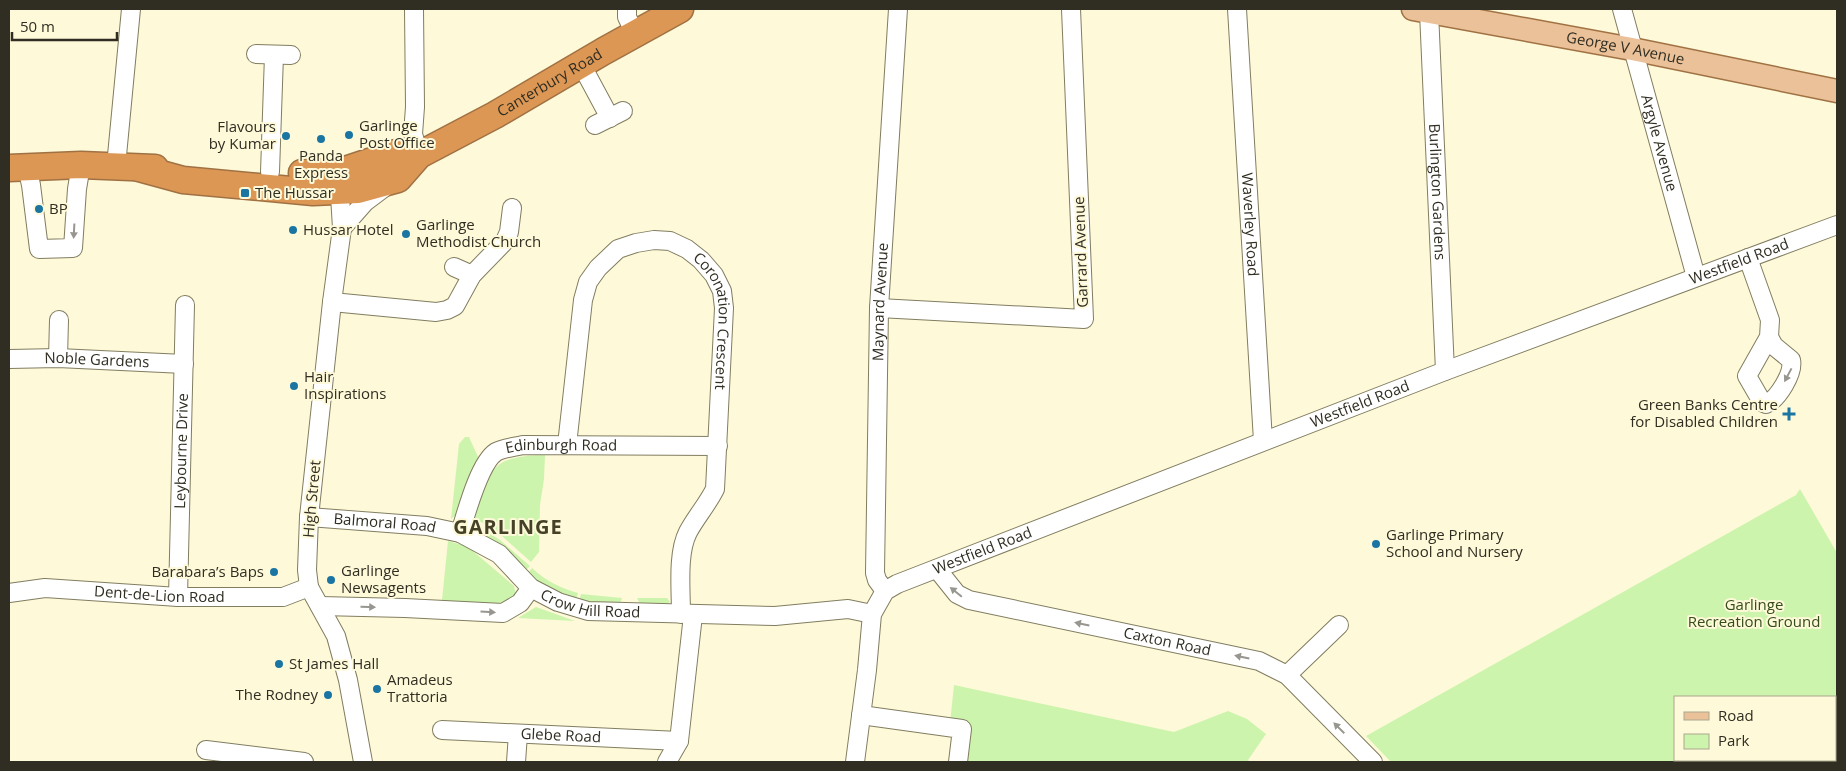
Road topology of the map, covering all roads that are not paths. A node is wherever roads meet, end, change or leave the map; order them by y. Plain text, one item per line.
1 (131, 9) edge
2 (414, 9) edge
3 (626, 9) edge
4 (680, 9) edge
5 (898, 9) edge
6 (1071, 9) edge
7 (1237, 9) edge
8 (1622, 9) edge
9 (1421, 10) edge
10 (636, 34) junction
11 (1632, 49) junction
12 (273, 55) dead end
13 (581, 64) junction
14 (1837, 91) edge
15 (609, 118) dead end
16 (419, 155) junction
17 (81, 165) junction
18 (18, 167) edge
19 (128, 167) junction
20 (270, 172) junction
21 (398, 179) junction
22 (339, 182) junction
23 (512, 208) dead end
24 (1837, 225) edge
25 (342, 228) junction
26 (1748, 258) junction
27 (454, 266) dead end
28 (472, 275) junction
29 (1696, 277) junction
30 (332, 302) junction
31 (185, 305) dead end
32 (879, 308) junction
33 (59, 320) dead end
34 (1770, 337) dead end
35 (58, 358) junction
36 (9, 359) edge
37 (184, 364) junction
38 (1445, 371) junction
39 (1263, 441) junction
40 (567, 445) junction
41 (718, 446) junction
42 (309, 517) junction
43 (460, 533) junction
44 (937, 569) junction
45 (309, 587) junction
46 (531, 588) junction
47 (886, 591) junction
48 (9, 593) edge
49 (178, 597) junction
50 (320, 606) junction
51 (687, 614) junction
52 (872, 614) junction
53 (1339, 624) dead end
54 (1286, 675) junction
55 (861, 715) junction
56 (442, 730) dead end
57 (518, 734) junction
58 (679, 741) junction
59 (206, 750) dead end
60 (304, 762) edge
61 (362, 762) edge
62 (516, 762) edge
63 (667, 762) edge
64 (855, 762) edge
65 (958, 762) edge
66 (1373, 762) edge

1 - 19 street
2 - 16 street
3 - 10 street
4 - 10 highway, Canterbury Road
5 - 32 street, Maynard Avenue
6 - 32 street, Garrard Avenue
7 - 39 street, Waverley Road
8 - 11 street, Argyle Avenue
9 - 11 main road, George V Avenue
9 - 38 street, Burlington Gardens
10 - 13 highway, Canterbury Road
11 - 14 main road, George V Avenue
11 - 29 street, Argyle Avenue
12 - 20 street
13 - 15 street
13 - 16 highway, Canterbury Road
16 - 21 highway, Canterbury Road
16 - 22 highway
17 - 18 highway
17 -> 18 street
17 - 19 highway
19 - 20 highway
19 - 22 highway
20 - 22 highway
21 - 22 highway
21 - 25 street
22 - 25 street, High Street
23 - 28 street
24 - 26 street, Westfield Road
25 - 30 street, High Street
26 - 29 street, Westfield Road
26 - 34 street
27 - 28 street
28 - 30 street
29 - 38 street, Westfield Road
30 - 42 street, High Street
31 - 37 street, Leybourne Drive
32 - 47 street, Maynard Avenue
33 - 35 street
35 - 36 street, Noble Gardens
35 - 37 street, Noble Gardens
37 - 49 street, Leybourne Drive
38 - 39 street, Westfield Road
39 - 44 street, Westfield Road
40 - 41 street, Edinburgh Road
40 - 41 street, Coronation Crescent
40 - 43 street, Edinburgh Road
41 - 51 street, Coronation Crescent
42 - 43 street, Balmoral Road
42 - 45 street, High Street
43 - 46 street, Balmoral Road
44 - 47 street, Westfield Road
54 -> 44 street, Caxton Road
45 - 49 street, Dent-de-Lion Road
45 - 50 street, High Street
50 -> 46 street, Crow Hill Road
46 - 51 street, Crow Hill Road
47 - 52 street
48 - 49 street, Dent-de-Lion Road
50 - 61 street, High Street
51 - 52 street, Crow Hill Road
51 - 58 street, Coronation Crescent
52 - 55 street
53 - 54 street
66 -> 54 street, Caxton Road
55 - 64 street
55 - 65 street
56 - 57 street, Glebe Road
57 - 58 street, Glebe Road
57 - 62 street
58 - 63 street
59 - 60 street

